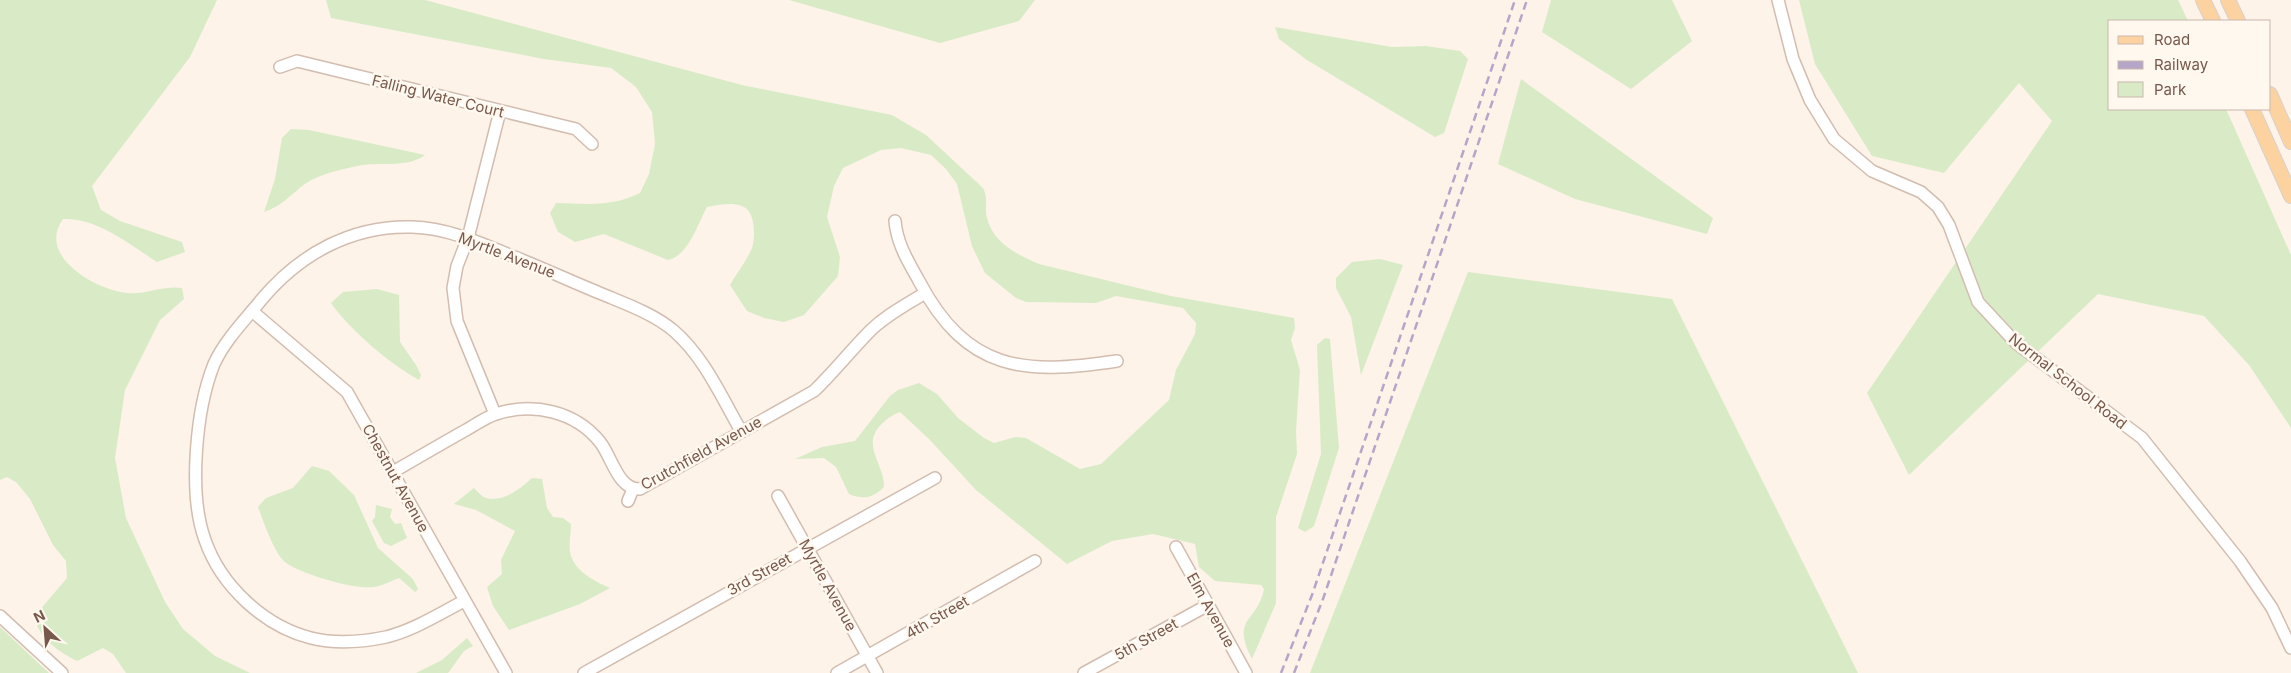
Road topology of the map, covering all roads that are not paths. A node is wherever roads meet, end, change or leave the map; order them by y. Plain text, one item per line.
1 (1778, 0) edge
2 (2203, 0) edge
3 (2228, 0) edge
4 (2213, 20) edge
5 (2238, 20) edge
6 (280, 67) dead end
7 (2271, 96) edge
8 (2252, 110) edge
9 (500, 111) junction
10 (2291, 142) edge
11 (592, 144) dead end
12 (2291, 196) edge
13 (895, 221) dead end
14 (468, 238) junction
15 (925, 293) junction
16 (252, 311) junction
17 (1117, 361) dead end
18 (495, 414) junction
19 (741, 431) junction
20 (393, 472) junction
21 (935, 478) dead end
22 (633, 489) junction
23 (778, 496) dead end
24 (628, 501) dead end
25 (807, 547) junction
26 (1176, 547) dead end
27 (1036, 561) dead end
28 (464, 601) junction
29 (1208, 605) junction
30 (0, 616) edge
31 (2291, 648) edge
32 (868, 656) junction
33 (62, 673) edge
34 (506, 673) edge
35 (584, 673) edge
36 (837, 673) edge
37 (877, 673) edge
38 (1084, 673) edge
39 (1246, 673) edge

1 - 31 street, Normal School Road
2 - 4 main road
3 - 5 main road
6 - 9 street, Falling Water Court
7 - 10 main road
8 - 12 main road
9 - 11 street, Falling Water Court
9 - 14 street
13 - 15 street
14 - 16 street, Myrtle Avenue
14 - 18 street
14 - 19 street, Myrtle Avenue
15 - 17 street
15 - 19 street, Crutchfield Avenue
16 - 20 street, Chestnut Avenue
16 - 28 street, Myrtle Avenue
18 - 20 street, Crutchfield Avenue
18 - 22 street, Crutchfield Avenue
19 - 22 street, Crutchfield Avenue
20 - 28 street, Chestnut Avenue
21 - 25 street, 3rd Street
22 - 24 street
23 - 25 street, Myrtle Avenue
25 - 32 street, Myrtle Avenue
25 - 35 street, 3rd Street
26 - 29 street, Elm Avenue
27 - 32 street, 4th Street
28 - 34 street, Chestnut Avenue
29 - 38 street, 5th Street
29 - 39 street, Elm Avenue
30 - 33 street
32 - 36 street, 4th Street
32 - 37 street, Myrtle Avenue

